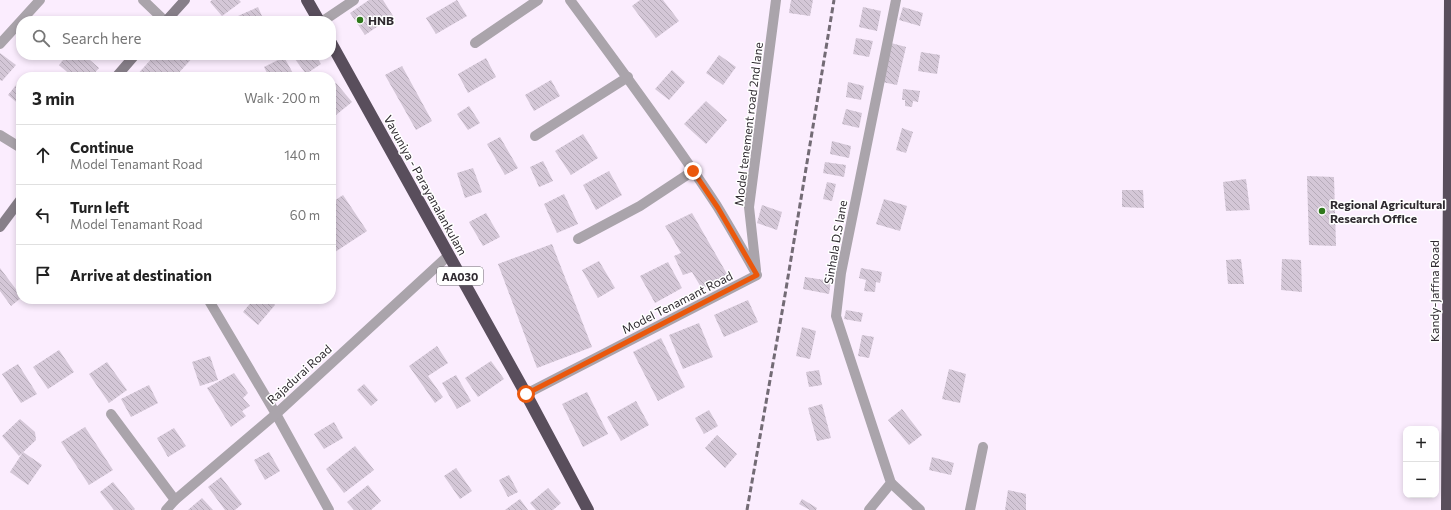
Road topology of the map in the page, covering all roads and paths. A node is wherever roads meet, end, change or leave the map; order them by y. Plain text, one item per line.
1 (40, 0) edge
2 (143, 0) edge
3 (185, 0) edge
4 (308, 0) edge
5 (354, 0) edge
6 (538, 0) edge
7 (570, 0) edge
8 (776, 0) edge
9 (896, 0) edge
10 (1450, 0) edge
11 (25, 16) edge
12 (160, 16) edge
13 (170, 16) edge
14 (316, 16) edge
15 (330, 16) edge
16 (16, 26) edge
17 (475, 43) dead end
18 (0, 44) edge
19 (336, 52) edge
20 (131, 60) edge
21 (120, 72) edge
22 (628, 78) junction
23 (0, 135) edge
24 (535, 136) dead end
25 (16, 145) edge
26 (693, 171) junction
27 (16, 206) edge
28 (0, 227) edge
29 (578, 239) dead end
30 (449, 255) junction
31 (757, 275) junction
32 (211, 304) edge
33 (526, 394) junction
34 (111, 414) dead end
35 (276, 414) junction
36 (983, 447) dead end
37 (891, 483) junction
38 (175, 500) junction
39 (166, 510) edge
40 (329, 510) edge
41 (588, 510) edge
42 (869, 510) edge
43 (920, 510) edge
44 (970, 510) edge
45 (1446, 510) edge

1 - 11 street
2 - 12 street
3 - 13 main road
4 - 14 highway
5 - 15 street
6 - 17 street
7 - 22 street
8 - 31 street, Model tenement road 2nd lane
9 - 37 street, Sinhala D.S lane
10 - 45 highway, Kandy-Jaffna Road
16 - 18 street
19 - 30 highway, Vavuniya - Parayanalankulam / AA030
20 - 21 main road
22 - 24 street
22 - 26 street
23 - 25 street
26 - 29 street
26 - 31 street
27 - 28 main road
30 - 33 highway, Vavuniya - Parayanalankulam / AA030
30 - 35 street, Rajadurai Road
31 - 33 street, Model Tenamant Road
32 - 35 street
33 - 41 highway, Vavuniya - Parayanalankulam / AA030
34 - 38 street
35 - 38 street, Rajadurai Road
35 - 40 street
36 - 44 street
37 - 42 street
37 - 43 street, Sinhala D.S lane
38 - 39 street, Rajadurai Road

